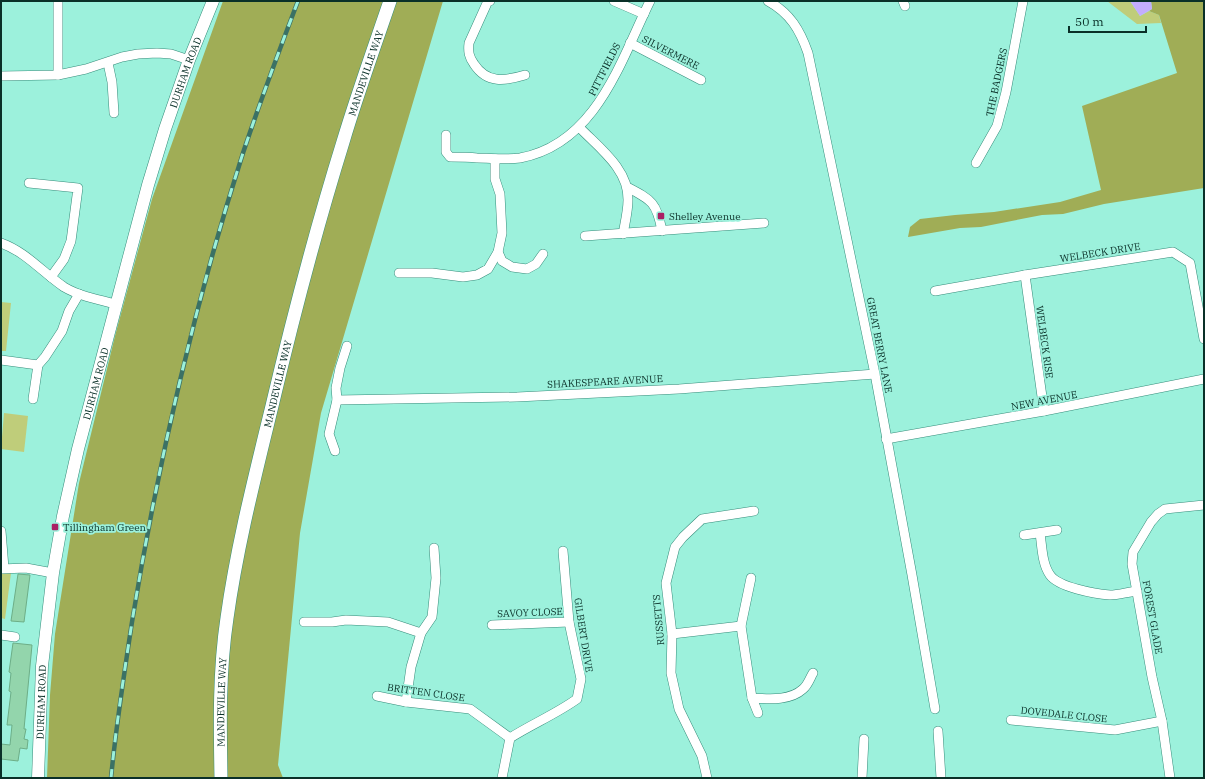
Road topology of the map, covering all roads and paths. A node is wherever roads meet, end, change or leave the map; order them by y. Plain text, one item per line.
1 (58, 1) edge
2 (213, 1) edge
3 (390, 1) edge
4 (490, 1) edge
5 (614, 1) edge
6 (650, 1) edge
7 (768, 1) edge
8 (1024, 1) edge
9 (644, 14) junction
10 (630, 43) junction
11 (189, 60) junction
12 (108, 63) junction
13 (58, 75) junction
14 (525, 75) dead end
15 (1, 76) edge
16 (701, 80) dead end
17 (114, 113) dead end
18 (579, 127) junction
19 (446, 135) dead end
20 (495, 159) junction
21 (976, 163) dead end
22 (29, 183) dead end
23 (627, 187) junction
24 (764, 223) dead end
25 (662, 231) junction
26 (623, 234) junction
27 (585, 236) dead end
28 (1, 243) edge
29 (498, 252) junction
30 (543, 254) dead end
31 (399, 273) dead end
32 (1025, 275) junction
33 (51, 277) junction
34 (935, 290) dead end
35 (79, 294) junction
36 (116, 304) junction
37 (1204, 339) edge
38 (347, 346) dead end
39 (1, 360) edge
40 (38, 365) junction
41 (875, 374) junction
42 (1204, 379) edge
43 (34, 399) dead end
44 (337, 400) junction
45 (1044, 411) junction
46 (886, 439) junction
47 (335, 451) dead end
48 (1204, 506) edge
49 (754, 511) dead end
50 (1, 530) edge
51 (1057, 530) dead end
52 (1040, 533) junction
53 (1024, 535) dead end
54 (434, 548) dead end
55 (563, 551) dead end
56 (2, 568) edge
57 (53, 572) junction
58 (751, 578) dead end
59 (1137, 591) junction
60 (304, 622) dead end
61 (569, 622) junction
62 (492, 625) dead end
63 (741, 626) junction
64 (421, 633) junction
65 (672, 634) junction
66 (1, 635) edge
67 (15, 637) dead end
68 (813, 673) dead end
69 (377, 696) dead end
70 (752, 698) junction
71 (406, 702) junction
72 (935, 709) dead end
73 (758, 713) dead end
74 (1011, 720) dead end
75 (1162, 721) junction
76 (938, 731) dead end
77 (510, 738) junction
78 (864, 739) dead end
79 (38, 778) edge
80 (221, 778) edge
81 (502, 778) edge
82 (707, 778) edge
83 (862, 778) edge
84 (940, 778) edge
85 (1170, 778) edge

1 - 13 street
2 - 11 street, DURHAM ROAD
3 - 80 main road, MANDEVILLE WAY
4 - 14 street
5 - 9 street
6 - 9 street, PITTFIELDS
7 - 41 street, GREAT BERRY LANE
8 - 21 street, THE BADGERS
9 - 10 street, PITTFIELDS
10 - 16 street, SILVERMERE
10 - 18 street, PITTFIELDS
11 - 12 street
11 - 36 street, DURHAM ROAD
12 - 13 street
12 - 17 street
13 - 15 street
18 - 20 street, PITTFIELDS
18 - 23 street
19 - 20 street, PITTFIELDS
20 - 29 street
22 - 33 street
23 - 25 street
23 - 26 street
24 - 25 street
25 - 26 street
26 - 27 street
28 - 33 street
29 - 30 street
29 - 31 street
32 - 34 street, WELBECK DRIVE
32 - 37 street, WELBECK DRIVE
32 - 45 street, WELBECK RISE
33 - 35 street
35 - 36 street
35 - 40 street
36 - 57 street, DURHAM ROAD
38 - 44 street
39 - 40 street
40 - 43 street
41 - 44 street, SHAKESPEARE AVENUE
41 - 46 street, GREAT BERRY LANE
42 - 45 street, NEW AVENUE
44 - 47 street
45 - 46 street, NEW AVENUE
46 - 72 street, GREAT BERRY LANE
48 - 59 street, FOREST GLADE
49 - 65 street, RUSSETTS
50 - 56 street
51 - 52 street
52 - 53 street
52 - 59 street
54 - 64 street
55 - 61 street, GILBERT DRIVE
56 - 57 street
57 - 79 street, DURHAM ROAD
58 - 63 street
59 - 75 street, FOREST GLADE
60 - 64 street
61 - 62 street, SAVOY CLOSE
61 - 77 street, GILBERT DRIVE
63 - 65 street
63 - 70 street
64 - 71 street
65 - 82 street, RUSSETTS
66 - 67 street
68 - 70 street
69 - 71 street, BRITTEN CLOSE
70 - 73 street
71 - 77 street, BRITTEN CLOSE
74 - 75 street, DOVEDALE CLOSE
75 - 85 street, FOREST GLADE
76 - 84 street
77 - 81 street
78 - 83 street

